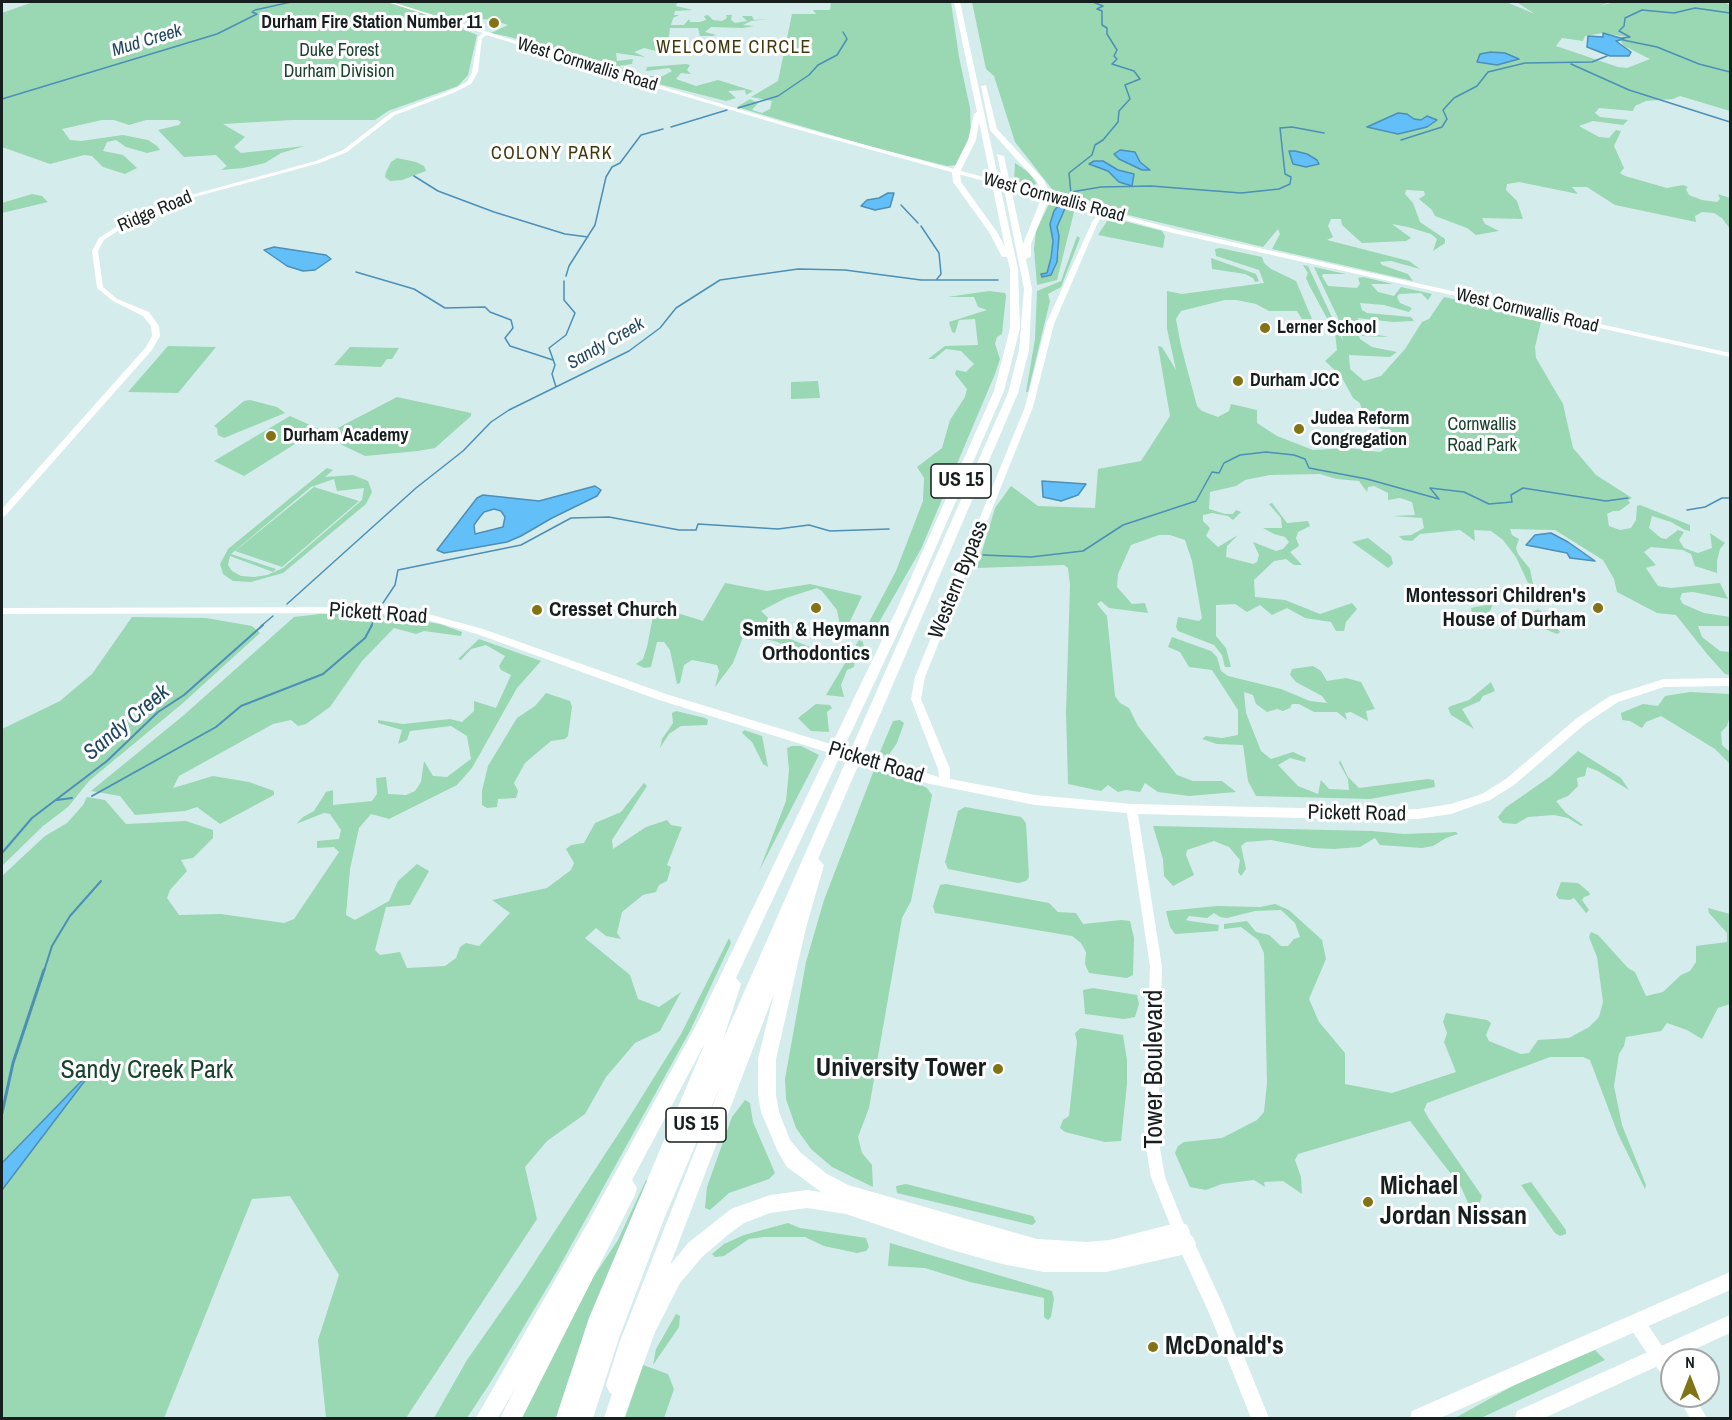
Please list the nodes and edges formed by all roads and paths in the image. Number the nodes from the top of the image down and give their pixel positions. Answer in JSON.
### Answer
{"nodes":[{"id":1,"x":389,"y":2,"type":"edge"},
{"id":2,"x":957,"y":2,"type":"edge"},
{"id":3,"x":965,"y":2,"type":"edge"},
{"id":4,"x":970,"y":24,"type":"dead end"},
{"id":5,"x":486,"y":36,"type":"junction"},
{"id":6,"x":983,"y":80,"type":"dead end"},
{"id":7,"x":976,"y":91,"type":"junction"},
{"id":8,"x":994,"y":130,"type":"junction"},
{"id":9,"x":956,"y":172,"type":"junction"},
{"id":10,"x":1047,"y":196,"type":"junction"},
{"id":11,"x":1103,"y":211,"type":"junction"},
{"id":12,"x":1020,"y":273,"type":"junction"},
{"id":13,"x":1731,"y":355,"type":"edge"},
{"id":14,"x":2,"y":514,"type":"edge"},
{"id":15,"x":2,"y":611,"type":"edge"},
{"id":16,"x":1731,"y":682,"type":"edge"},
{"id":17,"x":945,"y":784,"type":"junction"},
{"id":18,"x":1132,"y":809,"type":"junction"},
{"id":19,"x":821,"y":836,"type":"junction"},
{"id":20,"x":816,"y":866,"type":"junction"},
{"id":21,"x":741,"y":953,"type":"junction"},
{"id":22,"x":685,"y":1064,"type":"junction"},
{"id":23,"x":1183,"y":1238,"type":"junction"},
{"id":24,"x":1731,"y":1281,"type":"edge"},
{"id":25,"x":1636,"y":1322,"type":"junction"},
{"id":26,"x":1731,"y":1324,"type":"edge"},
{"id":27,"x":1679,"y":1348,"type":"edge"},
{"id":28,"x":1660,"y":1357,"type":"joint"},
{"id":29,"x":486,"y":1419,"type":"edge"},
{"id":30,"x":511,"y":1419,"type":"edge"},
{"id":31,"x":566,"y":1419,"type":"edge"},
{"id":32,"x":583,"y":1419,"type":"edge"},
{"id":33,"x":605,"y":1419,"type":"edge"},
{"id":34,"x":614,"y":1419,"type":"edge"},
{"id":35,"x":1260,"y":1419,"type":"edge"},
{"id":36,"x":1419,"y":1419,"type":"edge"},
{"id":37,"x":1524,"y":1419,"type":"edge"}],
"edges":[{"from":1,"to":5,"type":"street","name":"West Cornwallis Road"},
{"from":2,"to":7,"type":"highway","number":"US 15"},
{"from":3,"to":4,"type":"highway"},
{"from":5,"to":9,"type":"street","name":"West Cornwallis Road"},
{"from":5,"to":14,"type":"street","name":"Ridge Road"},
{"from":6,"to":8,"type":"highway","number":"US 15"},
{"from":7,"to":9,"type":"highway"},
{"from":7,"to":12,"type":"highway","number":"US 15"},
{"from":8,"to":10,"type":"highway"},
{"from":8,"to":12,"type":"highway","number":"US 15"},
{"from":9,"to":10,"type":"street","name":"West Cornwallis Road"},
{"from":9,"to":12,"type":"highway"},
{"from":10,"to":11,"type":"street","name":"West Cornwallis Road"},
{"from":10,"to":12,"type":"highway"},
{"from":11,"to":13,"type":"street","name":"West Cornwallis Road"},
{"from":11,"to":17,"type":"street","name":"Western Bypass"},
{"from":12,"to":19,"type":"highway","number":"US 15"},
{"from":12,"to":21,"type":"highway","number":"US 15"},
{"from":15,"to":17,"type":"street","name":"Pickett Road"},
{"from":16,"to":18,"type":"street","name":"Pickett Road"},
{"from":17,"to":18,"type":"street","name":"Pickett Road"},
{"from":18,"to":23,"type":"street","name":"Tower Boulevard"},
{"from":19,"to":20,"type":"highway"},
{"from":19,"to":32,"type":"highway","number":"US 15"},
{"from":20,"to":23,"type":"highway"},
{"from":20,"to":33,"type":"highway"},
{"from":21,"to":22,"type":"highway","number":"US 15"},
{"from":21,"to":31,"type":"highway"},
{"from":22,"to":29,"type":"highway","number":"US 15"},
{"from":22,"to":30,"type":"highway"},
{"from":23,"to":34,"type":"highway"},
{"from":23,"to":35,"type":"main road","name":"Tower Boulevard"},
{"from":24,"to":25,"type":"main road"},
{"from":25,"to":28,"type":"street"},
{"from":25,"to":36,"type":"main road"},
{"from":26,"to":27,"type":"main road"},
{"from":28,"to":37,"type":"main road"}]}
